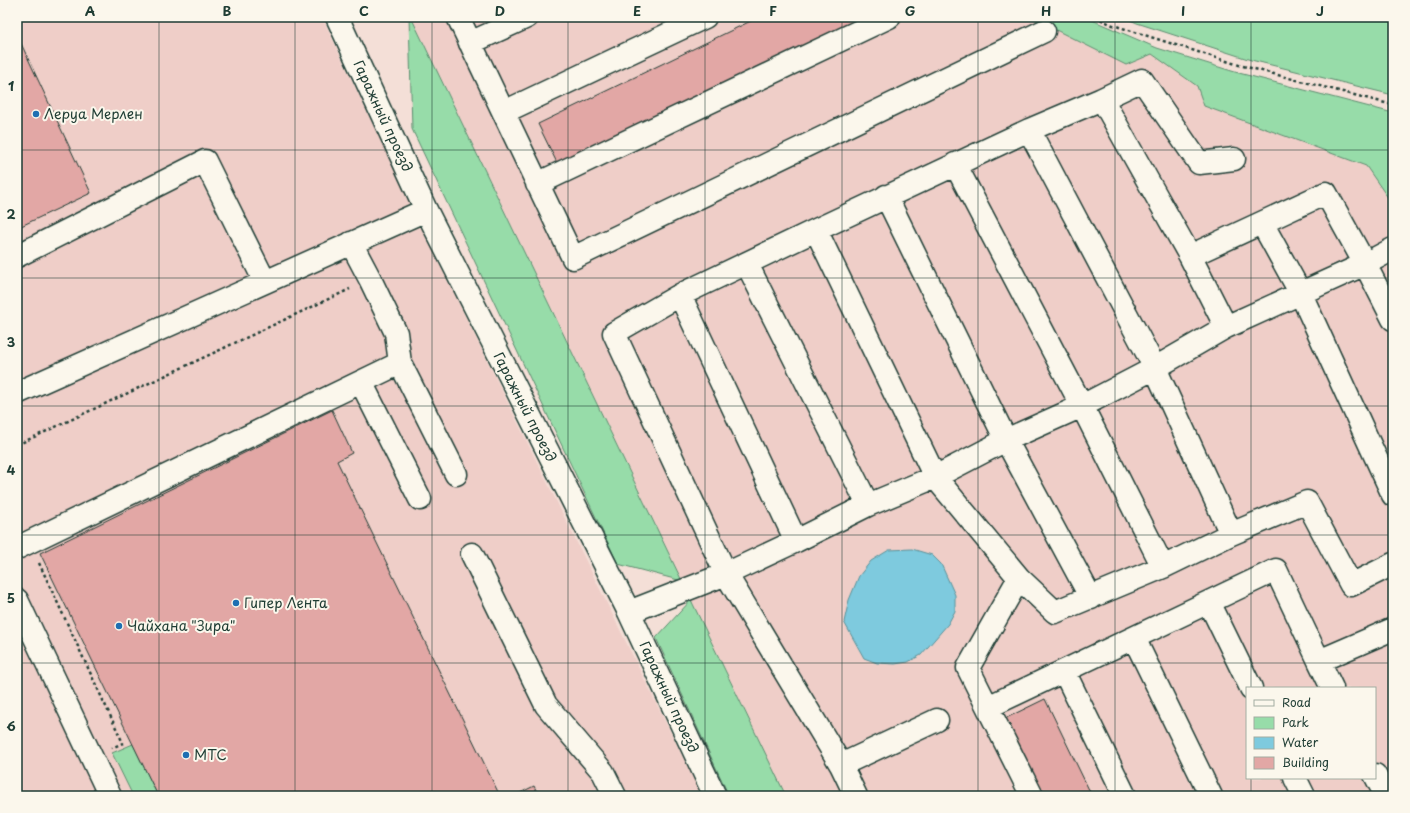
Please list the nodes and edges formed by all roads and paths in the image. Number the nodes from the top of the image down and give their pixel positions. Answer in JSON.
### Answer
{"nodes":[{"id":1,"x":458,"y":17,"type":"edge"},
{"id":2,"x":527,"y":17,"type":"edge"},
{"id":3,"x":705,"y":17,"type":"edge"},
{"id":4,"x":889,"y":17,"type":"edge"},
{"id":5,"x":1095,"y":17,"type":"edge"},
{"id":6,"x":344,"y":19,"type":"edge"},
{"id":7,"x":1044,"y":31,"type":"dead end"},
{"id":8,"x":470,"y":43,"type":"junction"},
{"id":9,"x":1102,"y":99,"type":"junction"},
{"id":10,"x":1393,"y":105,"type":"edge"},
{"id":11,"x":504,"y":112,"type":"junction"},
{"id":12,"x":1029,"y":130,"type":"junction"},
{"id":13,"x":1234,"y":159,"type":"dead end"},
{"id":14,"x":954,"y":164,"type":"junction"},
{"id":15,"x":537,"y":184,"type":"junction"},
{"id":16,"x":886,"y":196,"type":"junction"},
{"id":17,"x":426,"y":210,"type":"junction"},
{"id":18,"x":1262,"y":223,"type":"junction"},
{"id":19,"x":816,"y":230,"type":"junction"},
{"id":20,"x":351,"y":243,"type":"junction"},
{"id":21,"x":1393,"y":249,"type":"edge"},
{"id":22,"x":17,"y":256,"type":"edge"},
{"id":23,"x":1190,"y":256,"type":"junction"},
{"id":24,"x":747,"y":264,"type":"junction"},
{"id":25,"x":1365,"y":264,"type":"junction"},
{"id":26,"x":370,"y":279,"type":"junction"},
{"id":27,"x":265,"y":282,"type":"junction"},
{"id":28,"x":1300,"y":292,"type":"junction"},
{"id":29,"x":680,"y":295,"type":"junction"},
{"id":30,"x":1393,"y":319,"type":"edge"},
{"id":31,"x":1226,"y":327,"type":"junction"},
{"id":32,"x":400,"y":363,"type":"junction"},
{"id":33,"x":1155,"y":368,"type":"junction"},
{"id":34,"x":361,"y":382,"type":"junction"},
{"id":35,"x":17,"y":393,"type":"edge"},
{"id":36,"x":1082,"y":406,"type":"junction"},
{"id":37,"x":1006,"y":440,"type":"junction"},
{"id":38,"x":17,"y":445,"type":"edge"},
{"id":39,"x":456,"y":474,"type":"dead end"},
{"id":40,"x":935,"y":477,"type":"junction"},
{"id":41,"x":1393,"y":495,"type":"edge"},
{"id":42,"x":420,"y":499,"type":"dead end"},
{"id":43,"x":868,"y":505,"type":"junction"},
{"id":44,"x":1231,"y":534,"type":"junction"},
{"id":45,"x":796,"y":541,"type":"junction"},
{"id":46,"x":23,"y":545,"type":"edge"},
{"id":47,"x":472,"y":554,"type":"dead end"},
{"id":48,"x":1393,"y":564,"type":"edge"},
{"id":49,"x":1162,"y":567,"type":"junction"},
{"id":50,"x":726,"y":574,"type":"junction"},
{"id":51,"x":1019,"y":578,"type":"junction"},
{"id":52,"x":1091,"y":598,"type":"junction"},
{"id":53,"x":17,"y":600,"type":"edge"},
{"id":54,"x":1209,"y":602,"type":"junction"},
{"id":55,"x":629,"y":612,"type":"junction"},
{"id":56,"x":1393,"y":629,"type":"edge"},
{"id":57,"x":1134,"y":638,"type":"junction"},
{"id":58,"x":1319,"y":661,"type":"junction"},
{"id":59,"x":1064,"y":671,"type":"junction"},
{"id":60,"x":1251,"y":687,"type":"edge"},
{"id":61,"x":1332,"y":687,"type":"edge"},
{"id":62,"x":988,"y":708,"type":"junction"},
{"id":63,"x":937,"y":720,"type":"dead end"},
{"id":64,"x":108,"y":750,"type":"dead end"},
{"id":65,"x":841,"y":765,"type":"junction"},
{"id":66,"x":1376,"y":777,"type":"edge"},
{"id":67,"x":1296,"y":779,"type":"edge"},
{"id":68,"x":110,"y":796,"type":"edge"},
{"id":69,"x":614,"y":796,"type":"edge"},
{"id":70,"x":715,"y":796,"type":"edge"},
{"id":71,"x":856,"y":796,"type":"edge"},
{"id":72,"x":1032,"y":796,"type":"edge"},
{"id":73,"x":1125,"y":796,"type":"edge"},
{"id":74,"x":1211,"y":796,"type":"edge"},
{"id":75,"x":1304,"y":796,"type":"edge"},
{"id":76,"x":1386,"y":796,"type":"edge"}],
"edges":[{"from":1,"to":8,"type":"lane"},
{"from":2,"to":8,"type":"lane"},
{"from":3,"to":11,"type":"lane"},
{"from":4,"to":15,"type":"lane"},
{"from":5,"to":10,"type":"path"},
{"from":6,"to":17,"type":"lane","name":"Гаражный проезд"},
{"from":7,"to":15,"type":"lane"},
{"from":8,"to":11,"type":"lane"},
{"from":9,"to":12,"type":"lane"},
{"from":9,"to":13,"type":"lane"},
{"from":9,"to":23,"type":"lane"},
{"from":11,"to":15,"type":"lane"},
{"from":12,"to":14,"type":"lane"},
{"from":12,"to":33,"type":"lane"},
{"from":14,"to":16,"type":"lane"},
{"from":14,"to":36,"type":"lane"},
{"from":16,"to":19,"type":"lane"},
{"from":16,"to":37,"type":"lane"},
{"from":17,"to":20,"type":"lane"},
{"from":17,"to":55,"type":"lane","name":"Гаражный проезд"},
{"from":18,"to":23,"type":"lane"},
{"from":18,"to":25,"type":"lane"},
{"from":18,"to":28,"type":"lane"},
{"from":19,"to":24,"type":"lane"},
{"from":19,"to":40,"type":"lane"},
{"from":20,"to":26,"type":"lane"},
{"from":20,"to":27,"type":"lane"},
{"from":21,"to":25,"type":"lane"},
{"from":22,"to":27,"type":"lane"},
{"from":23,"to":31,"type":"lane"},
{"from":24,"to":29,"type":"lane"},
{"from":24,"to":43,"type":"lane"},
{"from":25,"to":28,"type":"lane"},
{"from":25,"to":30,"type":"lane"},
{"from":26,"to":32,"type":"lane"},
{"from":26,"to":38,"type":"path"},
{"from":27,"to":35,"type":"lane"},
{"from":28,"to":31,"type":"lane"},
{"from":28,"to":41,"type":"lane"},
{"from":29,"to":45,"type":"lane"},
{"from":29,"to":50,"type":"lane"},
{"from":31,"to":33,"type":"lane"},
{"from":32,"to":34,"type":"lane"},
{"from":32,"to":39,"type":"lane"},
{"from":33,"to":36,"type":"lane"},
{"from":33,"to":44,"type":"lane"},
{"from":34,"to":42,"type":"lane"},
{"from":34,"to":46,"type":"lane"},
{"from":36,"to":37,"type":"lane"},
{"from":36,"to":49,"type":"lane"},
{"from":37,"to":40,"type":"lane"},
{"from":37,"to":52,"type":"lane"},
{"from":40,"to":43,"type":"lane"},
{"from":40,"to":51,"type":"lane"},
{"from":43,"to":45,"type":"lane"},
{"from":44,"to":48,"type":"lane"},
{"from":44,"to":49,"type":"lane"},
{"from":45,"to":50,"type":"lane"},
{"from":46,"to":64,"type":"path"},
{"from":47,"to":69,"type":"lane"},
{"from":49,"to":52,"type":"lane"},
{"from":50,"to":55,"type":"lane"},
{"from":50,"to":65,"type":"lane"},
{"from":51,"to":52,"type":"lane"},
{"from":51,"to":62,"type":"lane"},
{"from":53,"to":68,"type":"lane"},
{"from":54,"to":57,"type":"lane"},
{"from":54,"to":58,"type":"lane"},
{"from":54,"to":60,"type":"lane"},
{"from":55,"to":70,"type":"lane","name":"Гаражный проезд"},
{"from":56,"to":58,"type":"lane"},
{"from":57,"to":59,"type":"lane"},
{"from":57,"to":74,"type":"lane"},
{"from":58,"to":61,"type":"lane"},
{"from":59,"to":62,"type":"lane"},
{"from":59,"to":73,"type":"lane"},
{"from":62,"to":72,"type":"lane"},
{"from":63,"to":65,"type":"lane"},
{"from":65,"to":71,"type":"lane"},
{"from":66,"to":76,"type":"lane"},
{"from":67,"to":75,"type":"lane"}]}
